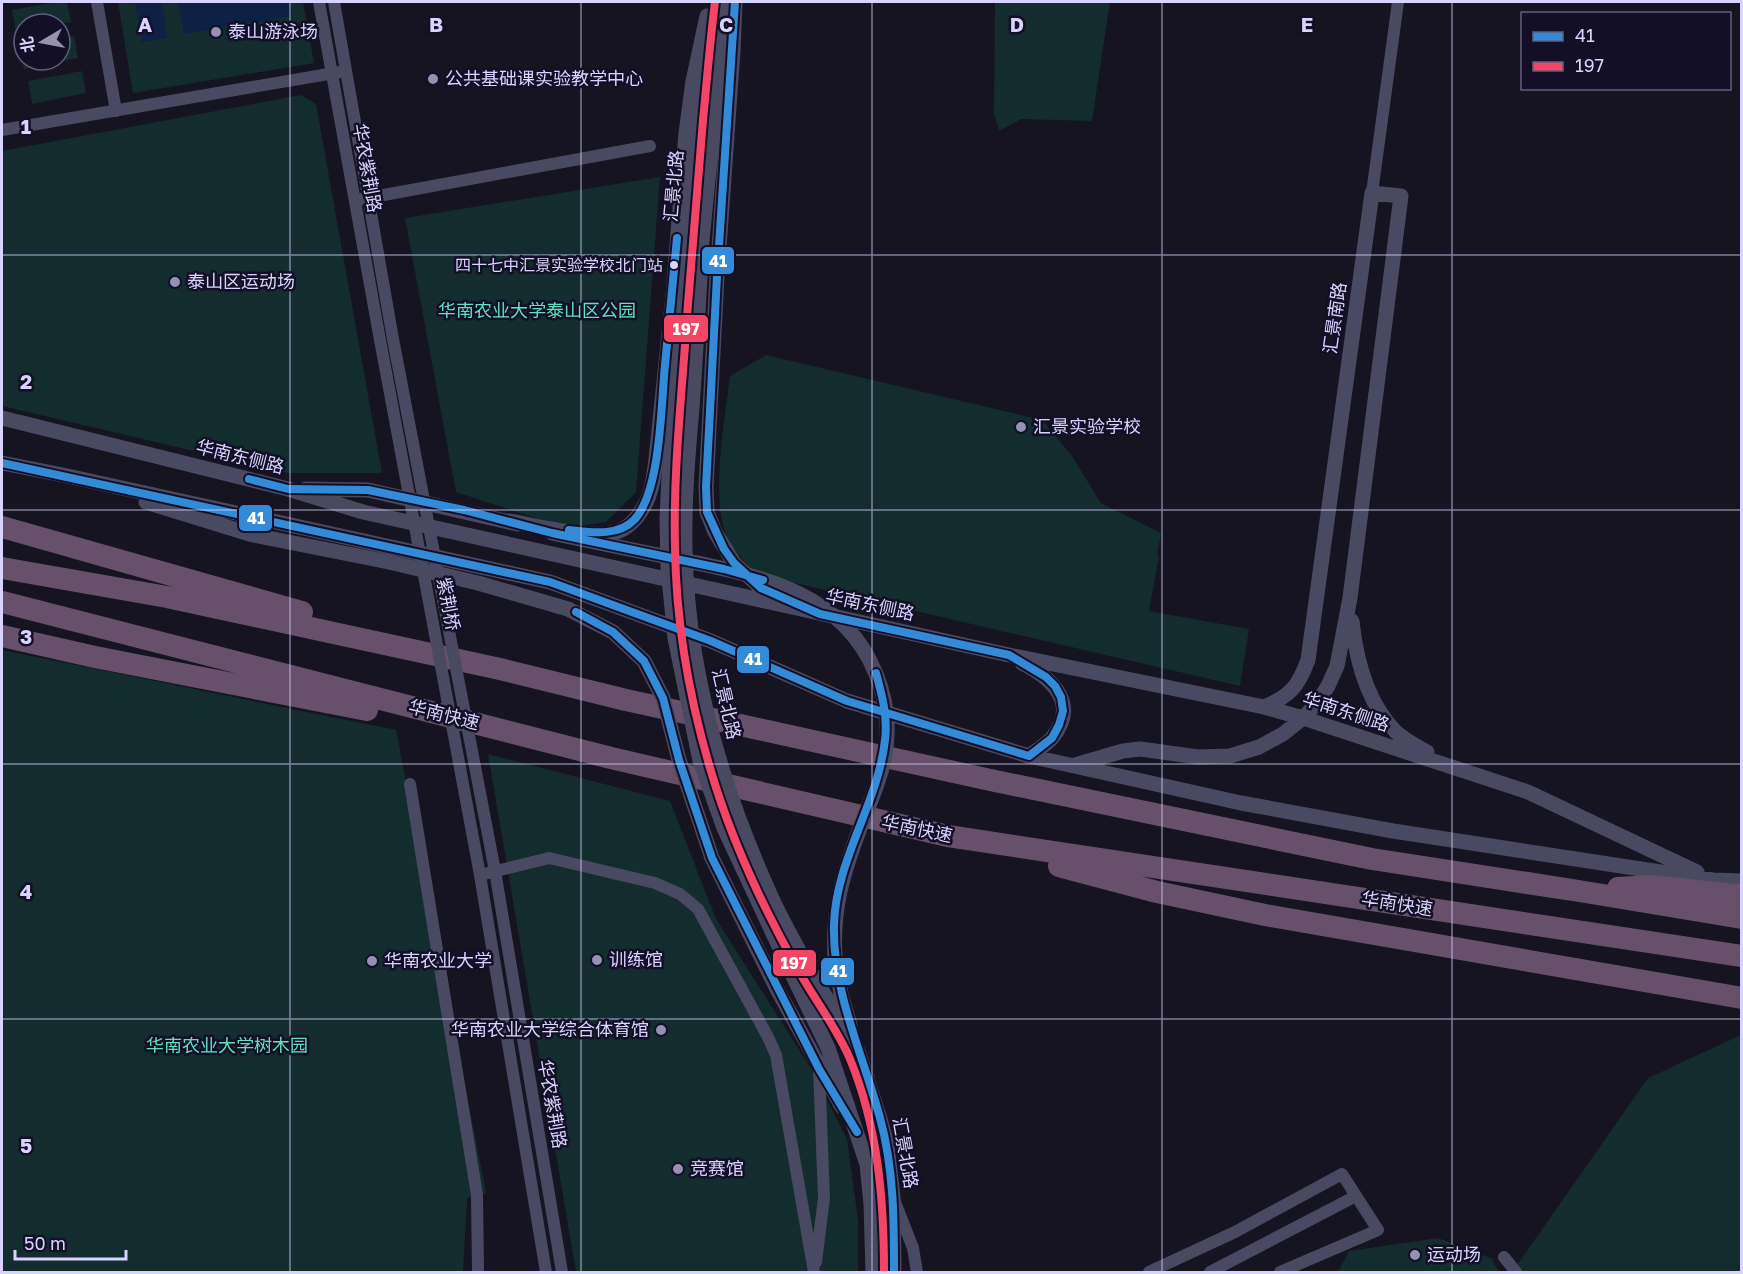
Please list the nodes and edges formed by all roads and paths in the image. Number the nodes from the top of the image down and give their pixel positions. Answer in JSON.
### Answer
{"nodes":[{"id":1,"x":97,"y":2,"type":"edge"},
{"id":2,"x":319,"y":2,"type":"edge"},
{"id":3,"x":333,"y":2,"type":"edge"},
{"id":4,"x":726,"y":2,"type":"edge"},
{"id":5,"x":735,"y":2,"type":"edge"},
{"id":6,"x":1398,"y":2,"type":"edge"},
{"id":7,"x":707,"y":9,"type":"edge"},
{"id":8,"x":346,"y":71,"type":"junction"},
{"id":9,"x":332,"y":73,"type":"junction"},
{"id":10,"x":116,"y":111,"type":"junction"},
{"id":11,"x":2,"y":130,"type":"edge"},
{"id":12,"x":650,"y":146,"type":"dead end"},
{"id":13,"x":1372,"y":193,"type":"junction"},
{"id":14,"x":362,"y":200,"type":"junction"},
{"id":15,"x":696,"y":239,"type":"junction"},
{"id":16,"x":387,"y":339,"type":"junction"},
{"id":17,"x":2,"y":418,"type":"edge"},
{"id":18,"x":2,"y":463,"type":"edge"},
{"id":19,"x":63,"y":475,"type":"junction"},
{"id":20,"x":288,"y":489,"type":"junction"},
{"id":21,"x":509,"y":521,"type":"junction"},
{"id":22,"x":2,"y":527,"type":"edge"},
{"id":23,"x":2,"y":568,"type":"edge"},
{"id":24,"x":1350,"y":598,"type":"junction"},
{"id":25,"x":2,"y":602,"type":"edge"},
{"id":26,"x":820,"y":614,"type":"junction"},
{"id":27,"x":2,"y":636,"type":"edge"},
{"id":28,"x":1009,"y":655,"type":"junction"},
{"id":29,"x":500,"y":669,"type":"junction"},
{"id":30,"x":1264,"y":707,"type":"junction"},
{"id":31,"x":1303,"y":718,"type":"junction"},
{"id":32,"x":1029,"y":756,"type":"junction"},
{"id":33,"x":611,"y":758,"type":"junction"},
{"id":34,"x":1075,"y":765,"type":"junction"},
{"id":35,"x":1459,"y":769,"type":"junction"},
{"id":36,"x":410,"y":784,"type":"dead end"},
{"id":37,"x":948,"y":836,"type":"junction"},
{"id":38,"x":495,"y":871,"type":"junction"},
{"id":39,"x":480,"y":875,"type":"junction"},
{"id":40,"x":1713,"y":880,"type":"junction"},
{"id":41,"x":1742,"y":881,"type":"edge"},
{"id":42,"x":1579,"y":891,"type":"junction"},
{"id":43,"x":1742,"y":896,"type":"edge"},
{"id":44,"x":1742,"y":918,"type":"edge"},
{"id":45,"x":1742,"y":956,"type":"edge"},
{"id":46,"x":1742,"y":998,"type":"edge"},
{"id":47,"x":858,"y":1051,"type":"junction"},
{"id":48,"x":819,"y":1069,"type":"junction"},
{"id":49,"x":858,"y":1135,"type":"junction"},
{"id":50,"x":1356,"y":1196,"type":"junction"},
{"id":51,"x":893,"y":1197,"type":"junction"},
{"id":52,"x":1504,"y":1257,"type":"dead end"},
{"id":53,"x":478,"y":1272,"type":"edge"},
{"id":54,"x":546,"y":1272,"type":"edge"},
{"id":55,"x":562,"y":1272,"type":"edge"},
{"id":56,"x":815,"y":1272,"type":"edge"},
{"id":57,"x":873,"y":1272,"type":"edge"},
{"id":58,"x":894,"y":1272,"type":"edge"},
{"id":59,"x":917,"y":1272,"type":"edge"},
{"id":60,"x":1149,"y":1272,"type":"edge"},
{"id":61,"x":1210,"y":1272,"type":"edge"},
{"id":62,"x":1280,"y":1272,"type":"edge"},
{"id":63,"x":1516,"y":1272,"type":"edge"}],
"edges":[{"from":1,"to":10,"type":"street"},
{"from":2,"to":9,"type":"street","name":"华农紫荆路"},
{"from":3,"to":8,"type":"street","name":"华农紫荆路"},
{"from":4,"to":15,"type":"street","name":"汇景北路"},
{"from":5,"to":26,"type":"street"},
{"from":6,"to":13,"type":"street","name":"汇景南路"},
{"from":7,"to":15,"type":"street","name":"汇景北路"},
{"from":7,"to":21,"type":"street"},
{"from":8,"to":9,"type":"street"},
{"from":8,"to":14,"type":"street","name":"华农紫荆路"},
{"from":9,"to":10,"type":"street"},
{"from":9,"to":14,"type":"street","name":"华农紫荆路"},
{"from":10,"to":11,"type":"street"},
{"from":12,"to":14,"type":"street"},
{"from":13,"to":24,"type":"street"},
{"from":13,"to":30,"type":"street","name":"汇景南路"},
{"from":14,"to":16,"type":"street","name":"华农紫荆路"},
{"from":15,"to":47,"type":"street","name":"汇景北路","bridge":true},
{"from":15,"to":49,"type":"street","name":"汇景北路","bridge":true},
{"from":16,"to":38,"type":"street","name":"紫荆桥","bridge":true},
{"from":16,"to":39,"type":"street","name":"紫荆桥","bridge":true},
{"from":17,"to":20,"type":"street","name":"华南东侧路"},
{"from":18,"to":19,"type":"street","name":"华南东侧路"},
{"from":19,"to":32,"type":"street","name":"华南东侧路"},
{"from":19,"to":48,"type":"street","bridge":true},
{"from":20,"to":21,"type":"street"},
{"from":20,"to":26,"type":"street","name":"华南东侧路"},
{"from":21,"to":47,"type":"street","bridge":true},
{"from":22,"to":29,"type":"highway"},
{"from":23,"to":29,"type":"highway"},
{"from":24,"to":31,"type":"street"},
{"from":24,"to":35,"type":"street"},
{"from":25,"to":33,"type":"highway","name":"华南快速"},
{"from":26,"to":28,"type":"street","name":"华南东侧路"},
{"from":27,"to":33,"type":"highway"},
{"from":28,"to":30,"type":"street","name":"华南东侧路"},
{"from":28,"to":32,"type":"street"},
{"from":29,"to":42,"type":"highway"},
{"from":30,"to":31,"type":"street","name":"华南东侧路"},
{"from":31,"to":34,"type":"street"},
{"from":31,"to":35,"type":"street","name":"华南东侧路"},
{"from":32,"to":34,"type":"street","name":"华南东侧路"},
{"from":33,"to":37,"type":"highway","name":"华南快速"},
{"from":34,"to":40,"type":"street","name":"华南东侧路"},
{"from":35,"to":40,"type":"street","name":"华南东侧路"},
{"from":36,"to":53,"type":"street"},
{"from":37,"to":45,"type":"highway","name":"华南快速"},
{"from":37,"to":46,"type":"highway"},
{"from":38,"to":39,"type":"street"},
{"from":38,"to":55,"type":"street","name":"华农紫荆路"},
{"from":38,"to":56,"type":"street"},
{"from":39,"to":54,"type":"street","name":"华农紫荆路"},
{"from":40,"to":41,"type":"street","name":"华南东侧路"},
{"from":42,"to":43,"type":"highway"},
{"from":42,"to":44,"type":"highway"},
{"from":47,"to":51,"type":"street","name":"汇景北路"},
{"from":48,"to":49,"type":"street"},
{"from":48,"to":56,"type":"street"},
{"from":49,"to":57,"type":"street","name":"汇景北路"},
{"from":50,"to":60,"type":"street"},
{"from":50,"to":61,"type":"street"},
{"from":50,"to":62,"type":"street"},
{"from":51,"to":58,"type":"street","name":"汇景北路"},
{"from":51,"to":59,"type":"street"},
{"from":52,"to":63,"type":"street"}]}
